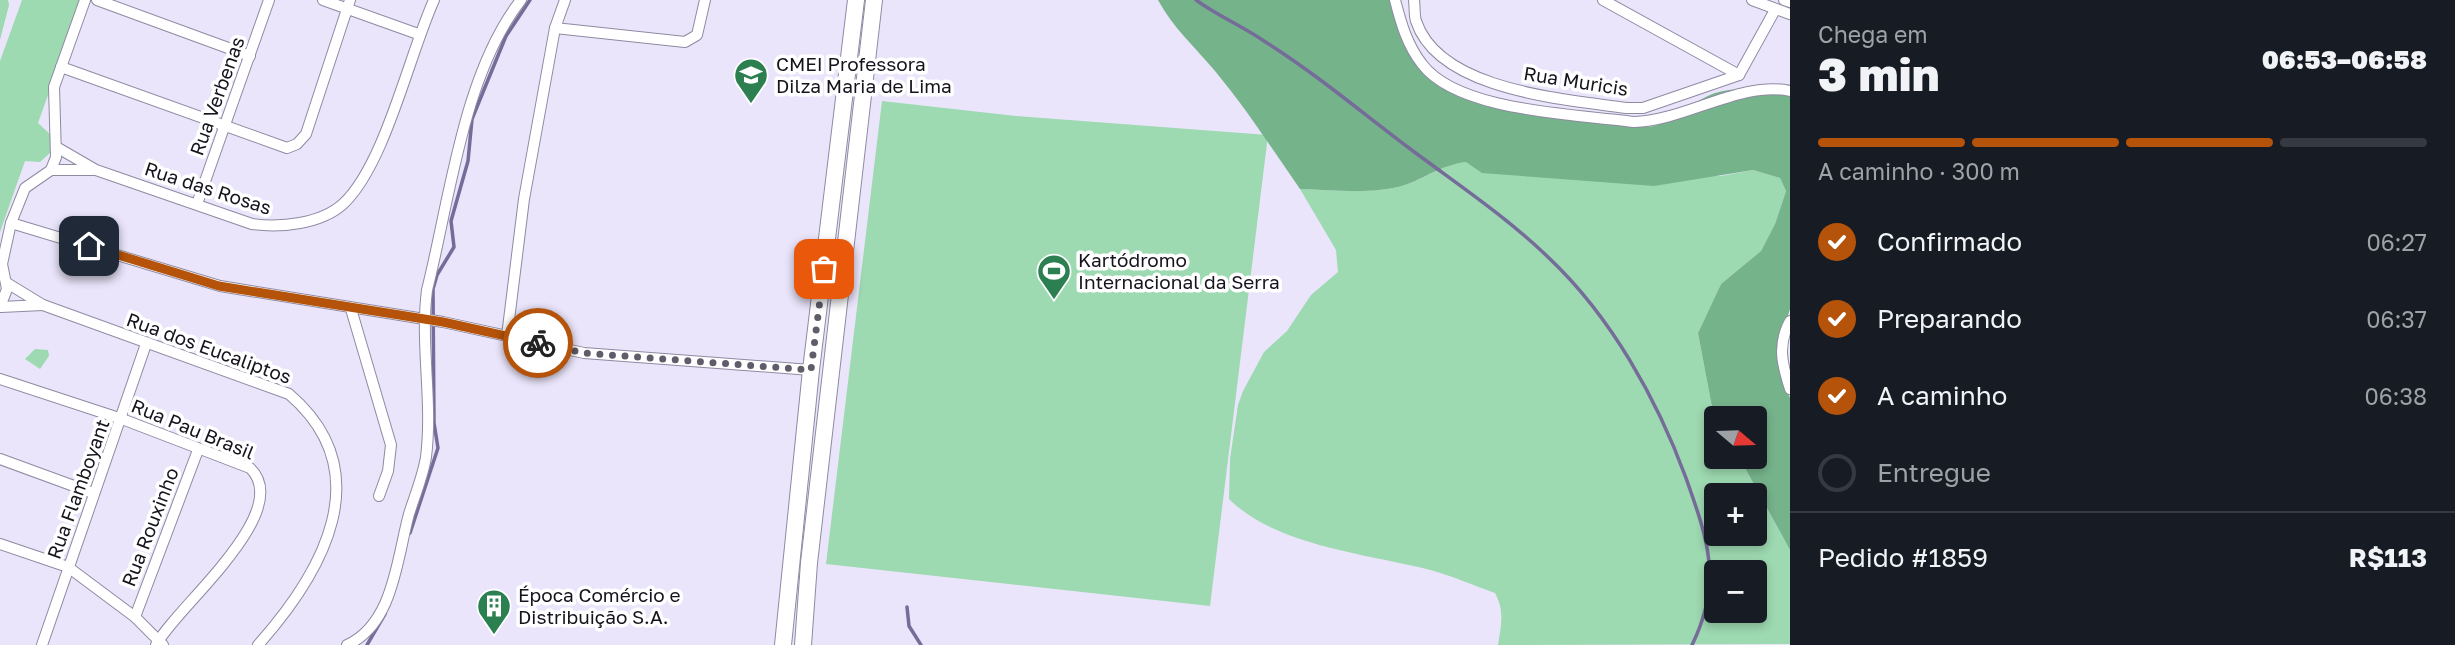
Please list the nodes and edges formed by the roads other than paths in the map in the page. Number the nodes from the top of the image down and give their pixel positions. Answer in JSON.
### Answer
{"nodes":[{"id":1,"x":85,"y":0,"type":"edge"},
{"id":2,"x":97,"y":0,"type":"edge"},
{"id":3,"x":270,"y":0,"type":"edge"},
{"id":4,"x":323,"y":0,"type":"edge"},
{"id":5,"x":434,"y":0,"type":"edge"},
{"id":6,"x":521,"y":0,"type":"edge"},
{"id":7,"x":565,"y":0,"type":"edge"},
{"id":8,"x":705,"y":0,"type":"edge"},
{"id":9,"x":856,"y":0,"type":"edge"},
{"id":10,"x":874,"y":0,"type":"edge"},
{"id":11,"x":1395,"y":0,"type":"edge"},
{"id":12,"x":1414,"y":0,"type":"edge"},
{"id":13,"x":1603,"y":0,"type":"edge"},
{"id":14,"x":1752,"y":0,"type":"edge"},
{"id":15,"x":1783,"y":0,"type":"edge"},
{"id":16,"x":1790,"y":2,"type":"edge"},
{"id":17,"x":348,"y":4,"type":"edge"},
{"id":18,"x":1775,"y":10,"type":"junction"},
{"id":19,"x":1790,"y":14,"type":"edge"},
{"id":20,"x":555,"y":28,"type":"junction"},
{"id":21,"x":418,"y":34,"type":"junction"},
{"id":22,"x":250,"y":56,"type":"junction"},
{"id":23,"x":61,"y":67,"type":"junction"},
{"id":24,"x":1739,"y":75,"type":"junction"},
{"id":25,"x":1790,"y":91,"type":"edge"},
{"id":26,"x":225,"y":125,"type":"junction"},
{"id":27,"x":58,"y":148,"type":"junction"},
{"id":28,"x":51,"y":170,"type":"junction"},
{"id":29,"x":96,"y":170,"type":"junction"},
{"id":30,"x":197,"y":204,"type":"junction"},
{"id":31,"x":11,"y":223,"type":"junction"},
{"id":32,"x":7,"y":283,"type":"junction"},
{"id":33,"x":43,"y":305,"type":"junction"},
{"id":34,"x":0,"y":307,"type":"edge"},
{"id":35,"x":351,"y":309,"type":"junction"},
{"id":36,"x":426,"y":319,"type":"junction"},
{"id":37,"x":1790,"y":321,"type":"edge"},
{"id":38,"x":507,"y":336,"type":"junction"},
{"id":39,"x":146,"y":344,"type":"junction"},
{"id":40,"x":811,"y":370,"type":"junction"},
{"id":41,"x":0,"y":379,"type":"edge"},
{"id":42,"x":1790,"y":389,"type":"edge"},
{"id":43,"x":122,"y":419,"type":"junction"},
{"id":44,"x":198,"y":450,"type":"junction"},
{"id":45,"x":0,"y":459,"type":"edge"},
{"id":46,"x":93,"y":493,"type":"junction"},
{"id":47,"x":380,"y":496,"type":"dead end"},
{"id":48,"x":0,"y":544,"type":"edge"},
{"id":49,"x":68,"y":566,"type":"junction"},
{"id":50,"x":135,"y":617,"type":"junction"},
{"id":51,"x":43,"y":643,"type":"edge"},
{"id":52,"x":159,"y":644,"type":"edge"},
{"id":53,"x":57,"y":645,"type":"edge"},
{"id":54,"x":258,"y":645,"type":"edge"},
{"id":55,"x":347,"y":645,"type":"edge"},
{"id":56,"x":783,"y":645,"type":"edge"},
{"id":57,"x":803,"y":645,"type":"edge"}],
"edges":[{"from":1,"to":23,"type":"street"},
{"from":2,"to":22,"type":"street"},
{"from":3,"to":22,"type":"street","name":"Rua Verbenas"},
{"from":4,"to":17,"type":"street"},
{"from":5,"to":21,"type":"street","name":"Rua das Rosas"},
{"from":6,"to":36,"type":"street"},
{"from":7,"to":20,"type":"street"},
{"from":8,"to":20,"type":"street"},
{"from":9,"to":40,"type":"main road"},
{"from":10,"to":57,"type":"main road"},
{"from":11,"to":25,"type":"street"},
{"from":12,"to":24,"type":"street","name":"Rua Muricis"},
{"from":13,"to":24,"type":"street"},
{"from":14,"to":18,"type":"street"},
{"from":15,"to":16,"type":"street"},
{"from":17,"to":21,"type":"street"},
{"from":17,"to":26,"type":"street"},
{"from":18,"to":19,"type":"street"},
{"from":18,"to":24,"type":"street"},
{"from":20,"to":38,"type":"street"},
{"from":21,"to":30,"type":"street","name":"Rua das Rosas"},
{"from":22,"to":26,"type":"street","name":"Rua Verbenas"},
{"from":23,"to":26,"type":"street"},
{"from":23,"to":27,"type":"street"},
{"from":26,"to":30,"type":"street","name":"Rua Verbenas"},
{"from":27,"to":28,"type":"street"},
{"from":27,"to":29,"type":"street","name":"Rua das Rosas"},
{"from":28,"to":29,"type":"street","name":"Rua das Rosas"},
{"from":28,"to":31,"type":"street"},
{"from":29,"to":30,"type":"street","name":"Rua das Rosas"},
{"from":31,"to":32,"type":"street"},
{"from":31,"to":35,"type":"street"},
{"from":32,"to":33,"type":"street","name":"Rua dos Eucaliptos"},
{"from":32,"to":34,"type":"street"},
{"from":33,"to":34,"type":"street","name":"Rua dos Eucaliptos"},
{"from":33,"to":39,"type":"street","name":"Rua dos Eucaliptos"},
{"from":35,"to":36,"type":"street"},
{"from":35,"to":47,"type":"street"},
{"from":36,"to":38,"type":"street"},
{"from":36,"to":55,"type":"street"},
{"from":37,"to":42,"type":"street"},
{"from":38,"to":40,"type":"street"},
{"from":39,"to":43,"type":"street","name":"Rua Flamboyant"},
{"from":39,"to":54,"type":"street","name":"Rua dos Eucaliptos"},
{"from":40,"to":56,"type":"main road"},
{"from":41,"to":43,"type":"street","name":"Rua Pau Brasil"},
{"from":43,"to":44,"type":"street","name":"Rua Pau Brasil"},
{"from":43,"to":46,"type":"street","name":"Rua Flamboyant"},
{"from":44,"to":50,"type":"street","name":"Rua Rouxinho"},
{"from":44,"to":52,"type":"street","name":"Rua Pau Brasil"},
{"from":45,"to":46,"type":"street"},
{"from":46,"to":49,"type":"street","name":"Rua Flamboyant"},
{"from":48,"to":49,"type":"street"},
{"from":49,"to":50,"type":"street"},
{"from":49,"to":51,"type":"street","name":"Rua Flamboyant"},
{"from":50,"to":52,"type":"street"},
{"from":51,"to":53,"type":"street"}]}
